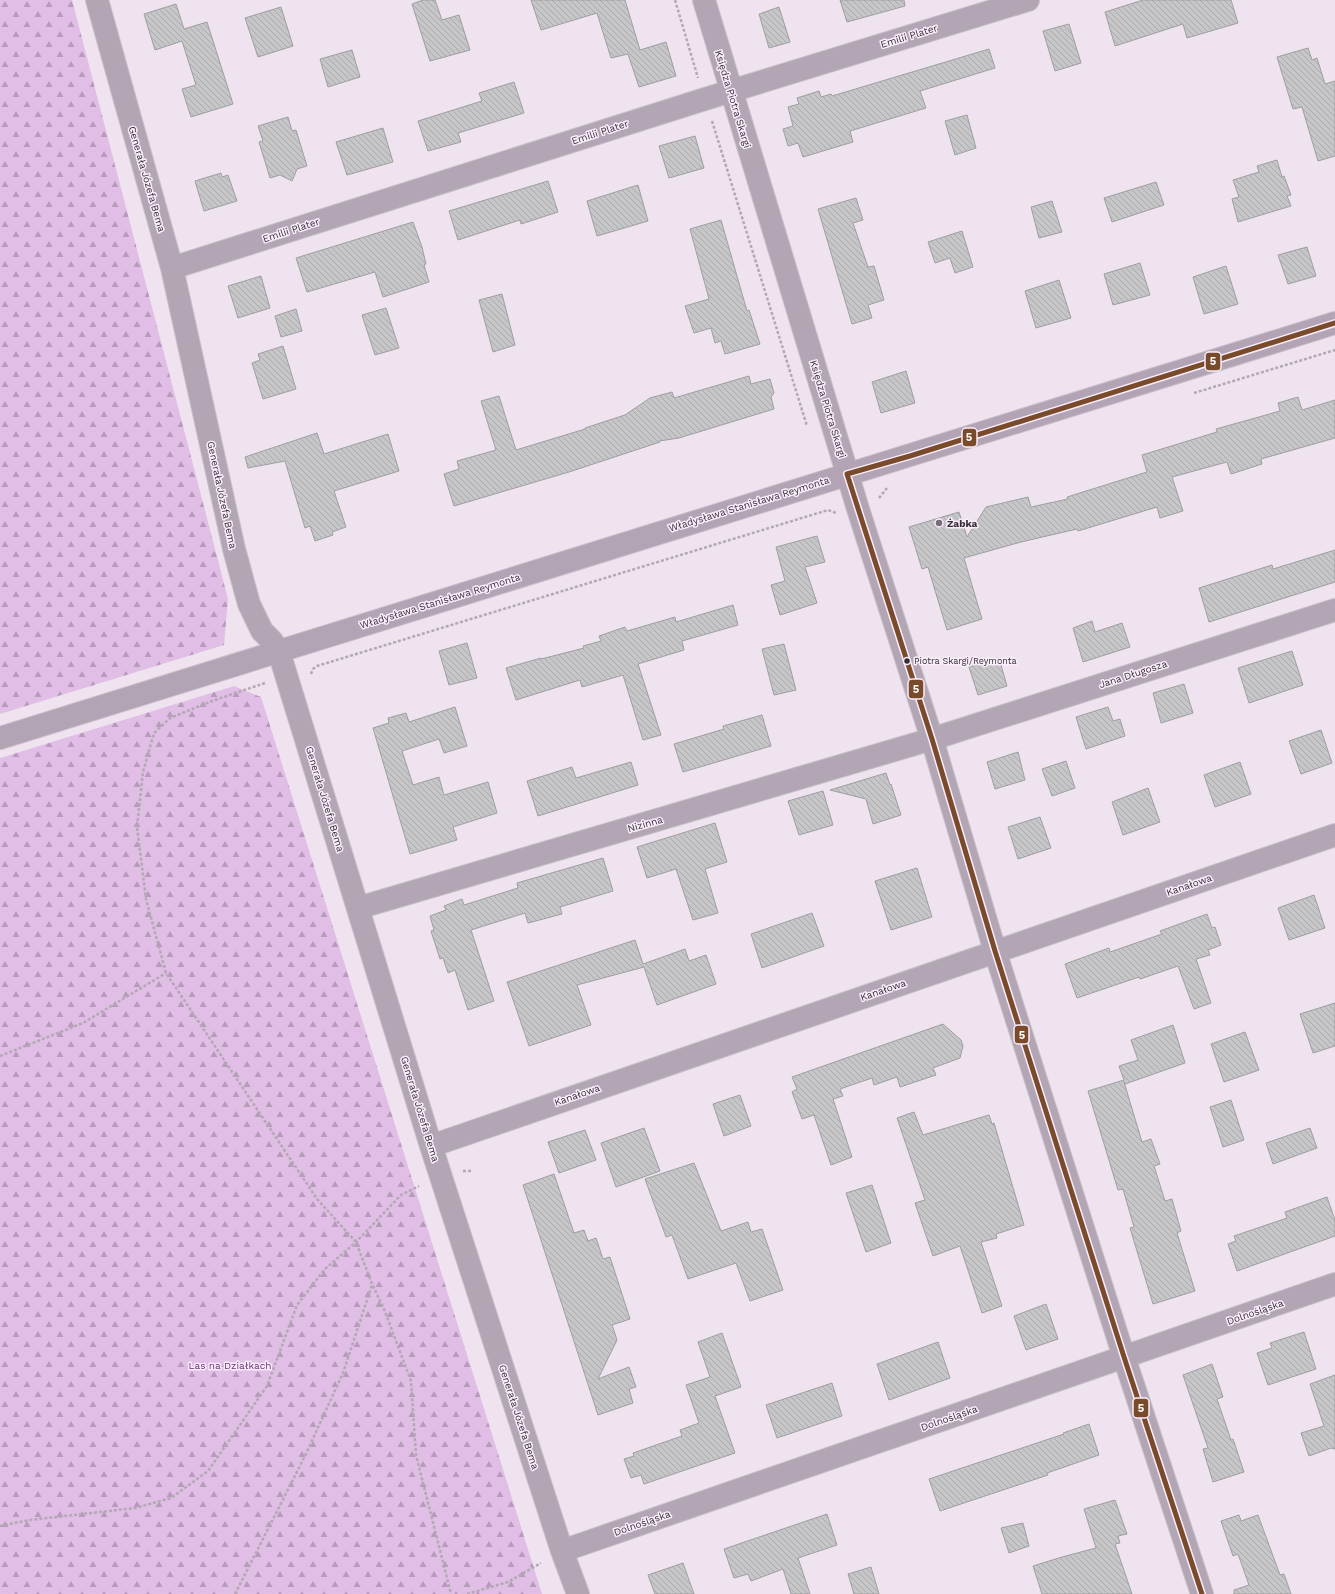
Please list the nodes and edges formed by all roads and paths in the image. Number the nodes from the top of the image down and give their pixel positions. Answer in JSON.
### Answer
{"nodes":[{"id":1,"x":97,"y":0,"type":"edge"},
{"id":2,"x":675,"y":0,"type":"edge"},
{"id":3,"x":704,"y":0,"type":"edge"},
{"id":4,"x":1028,"y":0,"type":"edge"},
{"id":5,"x":731,"y":91,"type":"junction"},
{"id":6,"x":705,"y":99,"type":"junction"},
{"id":7,"x":172,"y":268,"type":"junction"},
{"id":8,"x":1335,"y":323,"type":"edge"},
{"id":9,"x":808,"y":428,"type":"dead end"},
{"id":10,"x":847,"y":474,"type":"junction"},
{"id":11,"x":840,"y":515,"type":"dead end"},
{"id":12,"x":1335,"y":610,"type":"edge"},
{"id":13,"x":279,"y":652,"type":"junction"},
{"id":14,"x":322,"y":664,"type":"dead end"},
{"id":15,"x":286,"y":676,"type":"junction"},
{"id":16,"x":0,"y":738,"type":"edge"},
{"id":17,"x":932,"y":739,"type":"junction"},
{"id":18,"x":1335,"y":834,"type":"edge"},
{"id":19,"x":358,"y":908,"type":"junction"},
{"id":20,"x":995,"y":951,"type":"junction"},
{"id":21,"x":166,"y":973,"type":"junction"},
{"id":22,"x":0,"y":1056,"type":"edge"},
{"id":23,"x":431,"y":1146,"type":"junction"},
{"id":24,"x":471,"y":1171,"type":"dead end"},
{"id":25,"x":441,"y":1176,"type":"junction"},
{"id":26,"x":356,"y":1242,"type":"junction"},
{"id":27,"x":372,"y":1284,"type":"junction"},
{"id":28,"x":1335,"y":1284,"type":"edge"},
{"id":29,"x":1124,"y":1357,"type":"junction"},
{"id":30,"x":0,"y":1526,"type":"edge"},
{"id":31,"x":562,"y":1551,"type":"junction"},
{"id":32,"x":235,"y":1594,"type":"edge"},
{"id":33,"x":451,"y":1594,"type":"edge"},
{"id":34,"x":467,"y":1594,"type":"edge"},
{"id":35,"x":578,"y":1594,"type":"edge"},
{"id":36,"x":1202,"y":1594,"type":"edge"}],
"edges":[{"from":1,"to":7,"type":"street","name":"Generała Józefa Bema"},
{"from":2,"to":6,"type":"path"},
{"from":3,"to":5,"type":"street","name":"Księdza Piotra Skargi"},
{"from":4,"to":5,"type":"street","name":"Emilii Plater"},
{"from":5,"to":6,"type":"street","name":"Emilii Plater"},
{"from":5,"to":10,"type":"street","name":"Księdza Piotra Skargi"},
{"from":6,"to":7,"type":"street","name":"Emilii Plater"},
{"from":6,"to":9,"type":"path"},
{"from":7,"to":13,"type":"street","name":"Generała Józefa Bema"},
{"from":8,"to":10,"type":"main road","name":"Władysława Stanisława Reymonta"},
{"from":10,"to":13,"type":"main road","name":"Władysława Stanisława Reymonta"},
{"from":10,"to":17,"type":"street","name":"Księdza Piotra Skargi"},
{"from":11,"to":14,"type":"path"},
{"from":12,"to":17,"type":"street","name":"Jana Długosza"},
{"from":13,"to":15,"type":"street","name":"Generała Józefa Bema"},
{"from":13,"to":16,"type":"main road","name":"Władysława Stanisława Reymonta"},
{"from":15,"to":19,"type":"street","name":"Generała Józefa Bema"},
{"from":15,"to":21,"type":"path"},
{"from":17,"to":19,"type":"street","name":"Nizinna"},
{"from":17,"to":20,"type":"street","name":"Księdza Piotra Skargi"},
{"from":18,"to":20,"type":"street","name":"Kanałowa"},
{"from":19,"to":23,"type":"street","name":"Generała Józefa Bema"},
{"from":20,"to":23,"type":"street","name":"Kanałowa"},
{"from":20,"to":29,"type":"street","name":"Księdza Piotra Skargi"},
{"from":21,"to":22,"type":"path"},
{"from":21,"to":26,"type":"path"},
{"from":23,"to":25,"type":"street","name":"Generała Józefa Bema"},
{"from":24,"to":25,"type":"path"},
{"from":25,"to":26,"type":"path"},
{"from":25,"to":31,"type":"street","name":"Generała Józefa Bema"},
{"from":26,"to":27,"type":"path"},
{"from":26,"to":30,"type":"path"},
{"from":27,"to":32,"type":"path"},
{"from":27,"to":33,"type":"path"},
{"from":28,"to":29,"type":"street","name":"Dolnośląska"},
{"from":29,"to":31,"type":"street","name":"Dolnośląska"},
{"from":29,"to":36,"type":"street","name":"Księdza Piotra Skargi"},
{"from":31,"to":34,"type":"path"},
{"from":31,"to":35,"type":"street","name":"Generała Józefa Bema"}]}
